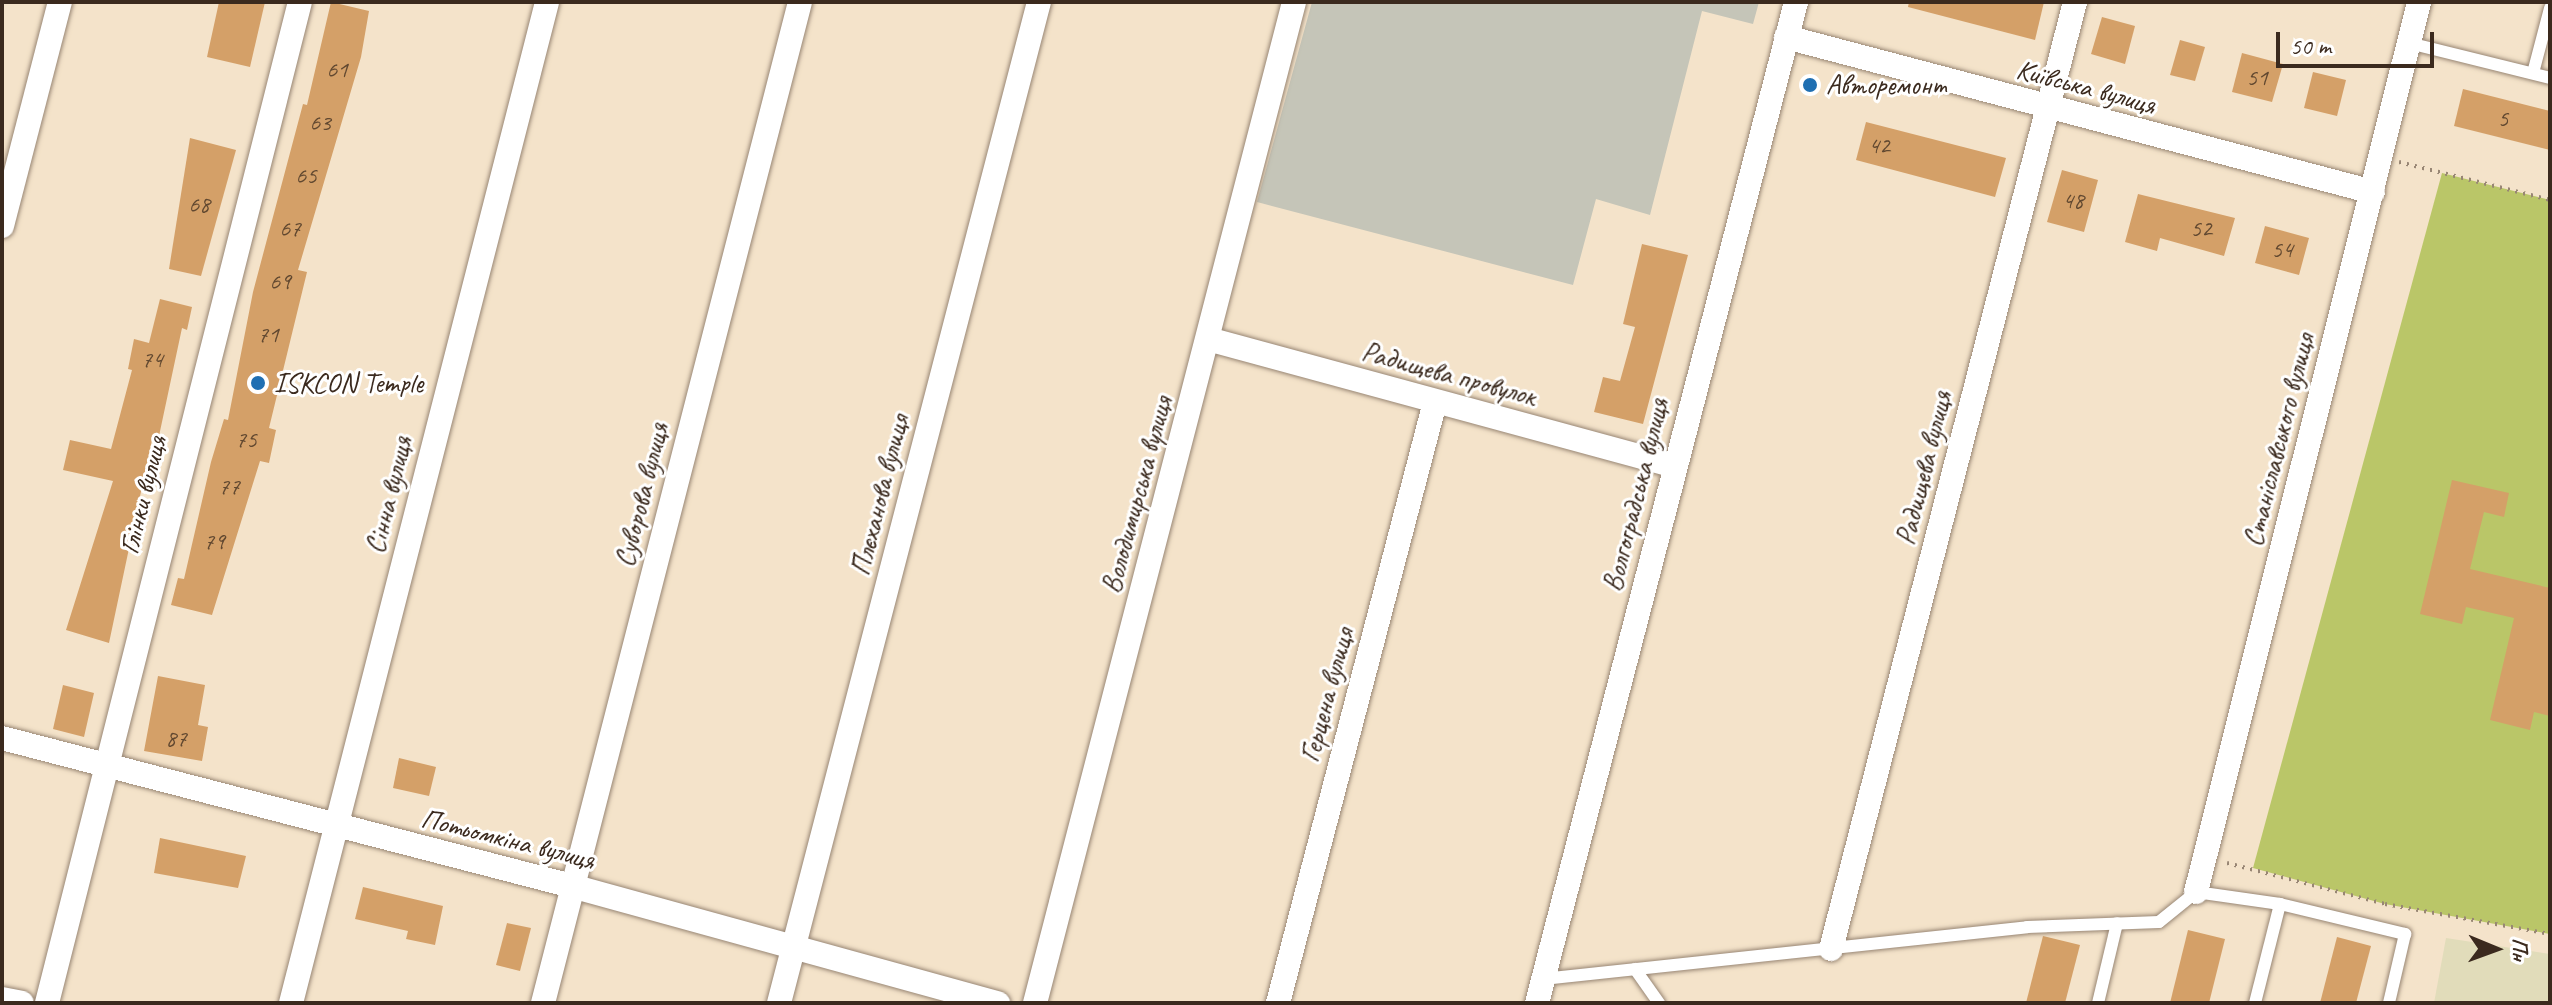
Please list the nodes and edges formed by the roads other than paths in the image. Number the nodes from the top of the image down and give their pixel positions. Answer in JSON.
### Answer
{"nodes":[{"id":1,"x":60,"y":2,"type":"edge"},
{"id":2,"x":300,"y":2,"type":"edge"},
{"id":3,"x":547,"y":2,"type":"edge"},
{"id":4,"x":800,"y":2,"type":"edge"},
{"id":5,"x":1039,"y":2,"type":"edge"},
{"id":6,"x":1294,"y":2,"type":"edge"},
{"id":7,"x":1796,"y":2,"type":"edge"},
{"id":8,"x":2075,"y":2,"type":"edge"},
{"id":9,"x":2419,"y":2,"type":"edge"},
{"id":10,"x":2550,"y":8,"type":"edge"},
{"id":11,"x":1786,"y":37,"type":"junction"},
{"id":12,"x":2409,"y":43,"type":"junction"},
{"id":13,"x":2533,"y":73,"type":"junction"},
{"id":14,"x":2550,"y":78,"type":"edge"},
{"id":15,"x":2048,"y":109,"type":"junction"},
{"id":16,"x":2373,"y":192,"type":"junction"},
{"id":17,"x":2,"y":226,"type":"edge"},
{"id":18,"x":1208,"y":339,"type":"junction"},
{"id":19,"x":1435,"y":402,"type":"junction"},
{"id":20,"x":1675,"y":466,"type":"junction"},
{"id":21,"x":2,"y":738,"type":"edge"},
{"id":22,"x":105,"y":765,"type":"junction"},
{"id":23,"x":334,"y":827,"type":"junction"},
{"id":24,"x":572,"y":886,"type":"junction"},
{"id":25,"x":2196,"y":892,"type":"junction"},
{"id":26,"x":2280,"y":904,"type":"junction"},
{"id":27,"x":2117,"y":923,"type":"junction"},
{"id":28,"x":794,"y":948,"type":"junction"},
{"id":29,"x":1831,"y":949,"type":"junction"},
{"id":30,"x":1635,"y":969,"type":"junction"},
{"id":31,"x":1543,"y":979,"type":"junction"},
{"id":32,"x":2,"y":999,"type":"edge"},
{"id":33,"x":22,"y":1003,"type":"edge"},
{"id":34,"x":47,"y":1003,"type":"edge"},
{"id":35,"x":291,"y":1003,"type":"edge"},
{"id":36,"x":543,"y":1003,"type":"edge"},
{"id":37,"x":779,"y":1003,"type":"edge"},
{"id":38,"x":998,"y":1003,"type":"edge"},
{"id":39,"x":1035,"y":1003,"type":"edge"},
{"id":40,"x":1278,"y":1003,"type":"edge"},
{"id":41,"x":1537,"y":1003,"type":"edge"},
{"id":42,"x":1659,"y":1003,"type":"edge"},
{"id":43,"x":2098,"y":1003,"type":"edge"},
{"id":44,"x":2255,"y":1003,"type":"edge"},
{"id":45,"x":2389,"y":1003,"type":"edge"}],
"edges":[{"from":1,"to":17,"type":"street"},
{"from":2,"to":22,"type":"street","name":"Глінки вулиця"},
{"from":3,"to":23,"type":"street","name":"Сінна вулиця"},
{"from":4,"to":24,"type":"street","name":"Суворова вулиця"},
{"from":5,"to":28,"type":"street","name":"Плєханова вулиця"},
{"from":6,"to":18,"type":"street","name":"Володимирська вулиця"},
{"from":7,"to":11,"type":"street","name":"Волгоградська вулиця"},
{"from":8,"to":15,"type":"street","name":"Радищева вулиця"},
{"from":9,"to":12,"type":"street","name":"Станіславського вулиця"},
{"from":10,"to":13,"type":"lane"},
{"from":11,"to":15,"type":"street","name":"Київська вулиця"},
{"from":11,"to":20,"type":"street","name":"Волгоградська вулиця"},
{"from":12,"to":13,"type":"lane"},
{"from":12,"to":16,"type":"street","name":"Станіславського вулиця"},
{"from":13,"to":14,"type":"lane"},
{"from":15,"to":16,"type":"street","name":"Київська вулиця"},
{"from":15,"to":29,"type":"street","name":"Радищева вулиця"},
{"from":16,"to":25,"type":"street","name":"Станіславського вулиця"},
{"from":18,"to":19,"type":"street","name":"Радищева провулок"},
{"from":18,"to":39,"type":"street","name":"Володимирська вулиця"},
{"from":19,"to":20,"type":"street","name":"Радищева провулок"},
{"from":19,"to":40,"type":"street","name":"Герцена вулиця"},
{"from":20,"to":31,"type":"street","name":"Волгоградська вулиця"},
{"from":21,"to":22,"type":"street","name":"Потьомкіна вулиця"},
{"from":22,"to":23,"type":"street","name":"Потьомкіна вулиця"},
{"from":22,"to":34,"type":"street","name":"Глінки вулиця"},
{"from":23,"to":24,"type":"street","name":"Потьомкіна вулиця"},
{"from":23,"to":35,"type":"street","name":"Сінна вулиця"},
{"from":24,"to":28,"type":"street","name":"Потьомкіна вулиця"},
{"from":24,"to":36,"type":"street","name":"Суворова вулиця"},
{"from":25,"to":26,"type":"lane"},
{"from":25,"to":27,"type":"lane"},
{"from":26,"to":44,"type":"lane"},
{"from":26,"to":45,"type":"lane"},
{"from":27,"to":29,"type":"lane"},
{"from":27,"to":43,"type":"lane"},
{"from":28,"to":37,"type":"street","name":"Плєханова вулиця"},
{"from":28,"to":38,"type":"street","name":"Потьомкіна вулиця"},
{"from":29,"to":30,"type":"lane"},
{"from":30,"to":31,"type":"lane"},
{"from":30,"to":42,"type":"lane"},
{"from":31,"to":41,"type":"street","name":"Волгоградська вулиця"},
{"from":32,"to":33,"type":"street"}]}
